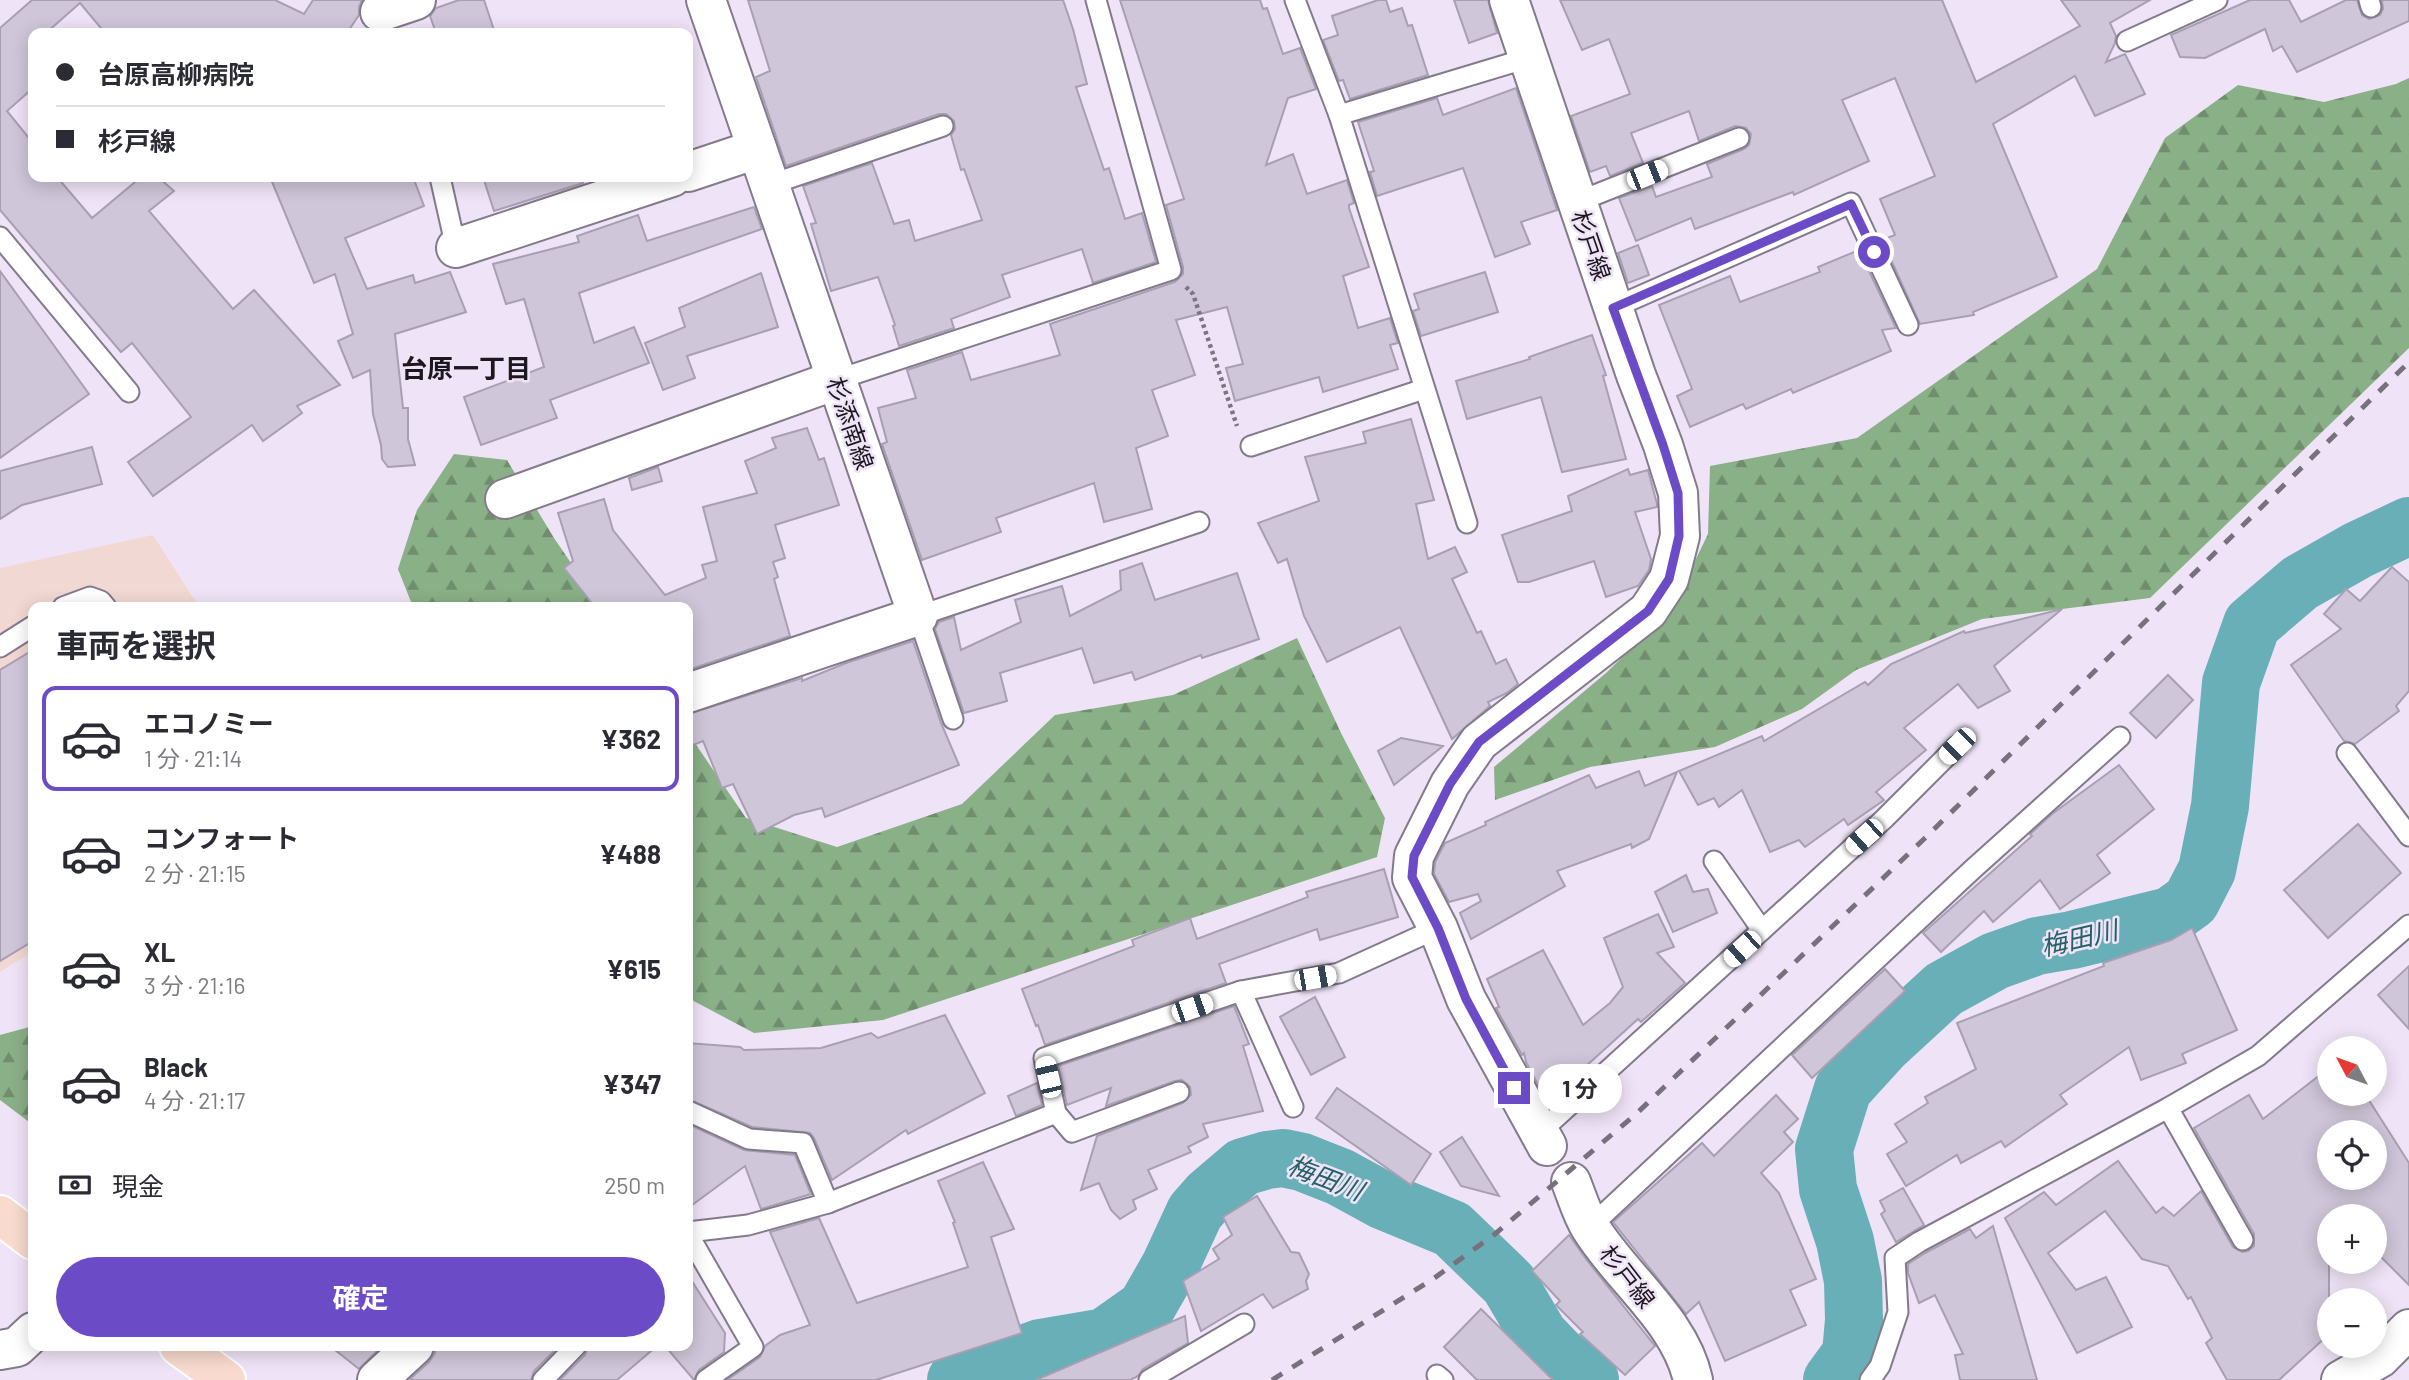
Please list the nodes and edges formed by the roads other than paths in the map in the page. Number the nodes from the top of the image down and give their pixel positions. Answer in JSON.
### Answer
{"nodes":[{"id":1,"x":416,"y":0,"type":"edge"},
{"id":2,"x":706,"y":0,"type":"edge"},
{"id":3,"x":1096,"y":0,"type":"edge"},
{"id":4,"x":1295,"y":0,"type":"edge"},
{"id":5,"x":1509,"y":0,"type":"edge"},
{"id":6,"x":2217,"y":0,"type":"edge"},
{"id":7,"x":385,"y":22,"type":"edge"},
{"id":8,"x":2127,"y":41,"type":"dead end"},
{"id":9,"x":1528,"y":58,"type":"junction"},
{"id":10,"x":1339,"y":115,"type":"junction"},
{"id":11,"x":943,"y":126,"type":"dead end"},
{"id":12,"x":1739,"y":138,"type":"dead end"},
{"id":13,"x":757,"y":149,"type":"junction"},
{"id":14,"x":693,"y":170,"type":"edge"},
{"id":15,"x":441,"y":182,"type":"edge"},
{"id":16,"x":657,"y":182,"type":"edge"},
{"id":17,"x":769,"y":185,"type":"junction"},
{"id":18,"x":1577,"y":202,"type":"junction"},
{"id":19,"x":0,"y":237,"type":"edge"},
{"id":20,"x":456,"y":248,"type":"joint"},
{"id":21,"x":1613,"y":308,"type":"junction"},
{"id":22,"x":1908,"y":325,"type":"dead end"},
{"id":23,"x":836,"y":380,"type":"junction"},
{"id":24,"x":1424,"y":389,"type":"junction"},
{"id":25,"x":129,"y":392,"type":"dead end"},
{"id":26,"x":1251,"y":446,"type":"road end"},
{"id":27,"x":505,"y":499,"type":"dead end"},
{"id":28,"x":1199,"y":522,"type":"dead end"},
{"id":29,"x":1467,"y":523,"type":"dead end"},
{"id":30,"x":76,"y":602,"type":"edge"},
{"id":31,"x":102,"y":602,"type":"edge"},
{"id":32,"x":918,"y":616,"type":"junction"},
{"id":33,"x":28,"y":629,"type":"edge"},
{"id":34,"x":0,"y":647,"type":"edge"},
{"id":35,"x":693,"y":691,"type":"edge"},
{"id":36,"x":953,"y":719,"type":"dead end"},
{"id":37,"x":2120,"y":737,"type":"dead end"},
{"id":38,"x":1957,"y":746,"type":"dead end"},
{"id":39,"x":2347,"y":753,"type":"dead end"},
{"id":40,"x":2409,"y":836,"type":"edge"},
{"id":41,"x":1714,"y":861,"type":"dead end"},
{"id":42,"x":2409,"y":925,"type":"edge"},
{"id":43,"x":1438,"y":928,"type":"junction"},
{"id":44,"x":1762,"y":930,"type":"junction"},
{"id":45,"x":1241,"y":991,"type":"junction"},
{"id":46,"x":1179,"y":1092,"type":"dead end"},
{"id":47,"x":1293,"y":1107,"type":"dead end"},
{"id":48,"x":2168,"y":1108,"type":"junction"},
{"id":49,"x":693,"y":1113,"type":"edge"},
{"id":50,"x":1056,"y":1114,"type":"junction"},
{"id":51,"x":1543,"y":1140,"type":"joint"},
{"id":52,"x":1571,"y":1182,"type":"dead end"},
{"id":53,"x":828,"y":1203,"type":"junction"},
{"id":54,"x":0,"y":1215,"type":"edge"},
{"id":55,"x":1590,"y":1227,"type":"junction"},
{"id":56,"x":693,"y":1232,"type":"edge"},
{"id":57,"x":28,"y":1236,"type":"edge"},
{"id":58,"x":2244,"y":1240,"type":"dead end"},
{"id":59,"x":693,"y":1242,"type":"edge"},
{"id":60,"x":1244,"y":1324,"type":"dead end"},
{"id":61,"x":2409,"y":1329,"type":"edge"},
{"id":62,"x":28,"y":1337,"type":"edge"},
{"id":63,"x":0,"y":1350,"type":"edge"},
{"id":64,"x":185,"y":1351,"type":"edge"},
{"id":65,"x":409,"y":1351,"type":"edge"},
{"id":66,"x":571,"y":1351,"type":"edge"},
{"id":67,"x":1692,"y":1374,"type":"edge"},
{"id":68,"x":226,"y":1380,"type":"edge"},
{"id":69,"x":377,"y":1380,"type":"edge"},
{"id":70,"x":543,"y":1380,"type":"edge"},
{"id":71,"x":706,"y":1380,"type":"edge"},
{"id":72,"x":1149,"y":1380,"type":"edge"},
{"id":73,"x":1870,"y":1380,"type":"edge"},
{"id":74,"x":2341,"y":1380,"type":"edge"}],
"edges":[{"from":1,"to":7,"type":"street"},
{"from":2,"to":13,"type":"street","name":"杉添南線"},
{"from":3,"to":23,"type":"lane"},
{"from":4,"to":10,"type":"lane"},
{"from":5,"to":9,"type":"street","name":"杉戸線"},
{"from":6,"to":8,"type":"lane"},
{"from":9,"to":10,"type":"lane"},
{"from":9,"to":18,"type":"street","name":"杉戸線"},
{"from":10,"to":24,"type":"lane"},
{"from":11,"to":17,"type":"lane"},
{"from":12,"to":18,"type":"lane"},
{"from":13,"to":14,"type":"street"},
{"from":13,"to":17,"type":"street","name":"杉添南線"},
{"from":15,"to":20,"type":"lane"},
{"from":16,"to":20,"type":"street"},
{"from":17,"to":23,"type":"street","name":"杉添南線"},
{"from":18,"to":21,"type":"street","name":"杉戸線"},
{"from":19,"to":25,"type":"lane"},
{"from":21,"to":22,"type":"lane"},
{"from":21,"to":43,"type":"street","name":"杉戸線"},
{"from":23,"to":27,"type":"street"},
{"from":23,"to":32,"type":"street","name":"杉添南線"},
{"from":24,"to":26,"type":"lane"},
{"from":24,"to":29,"type":"lane"},
{"from":28,"to":32,"type":"lane"},
{"from":30,"to":31,"type":"lane"},
{"from":32,"to":35,"type":"street"},
{"from":32,"to":36,"type":"lane"},
{"from":33,"to":34,"type":"lane"},
{"from":37,"to":55,"type":"lane"},
{"from":38,"to":44,"type":"lane"},
{"from":39,"to":40,"type":"lane"},
{"from":41,"to":44,"type":"lane"},
{"from":42,"to":48,"type":"lane"},
{"from":43,"to":45,"type":"lane"},
{"from":43,"to":51,"type":"street","name":"杉戸線"},
{"from":44,"to":51,"type":"lane"},
{"from":45,"to":47,"type":"lane"},
{"from":45,"to":50,"type":"lane"},
{"from":46,"to":50,"type":"lane"},
{"from":48,"to":58,"type":"lane"},
{"from":48,"to":73,"type":"lane"},
{"from":49,"to":53,"type":"lane"},
{"from":50,"to":53,"type":"lane"},
{"from":52,"to":55,"type":"street","name":"杉戸線"},
{"from":53,"to":56,"type":"lane"},
{"from":54,"to":57,"type":"main road"},
{"from":55,"to":67,"type":"street","name":"杉戸線"},
{"from":59,"to":71,"type":"lane"},
{"from":60,"to":72,"type":"lane"},
{"from":61,"to":74,"type":"street"},
{"from":62,"to":63,"type":"street"},
{"from":64,"to":68,"type":"main road"},
{"from":65,"to":69,"type":"street"},
{"from":66,"to":70,"type":"lane"}]}
